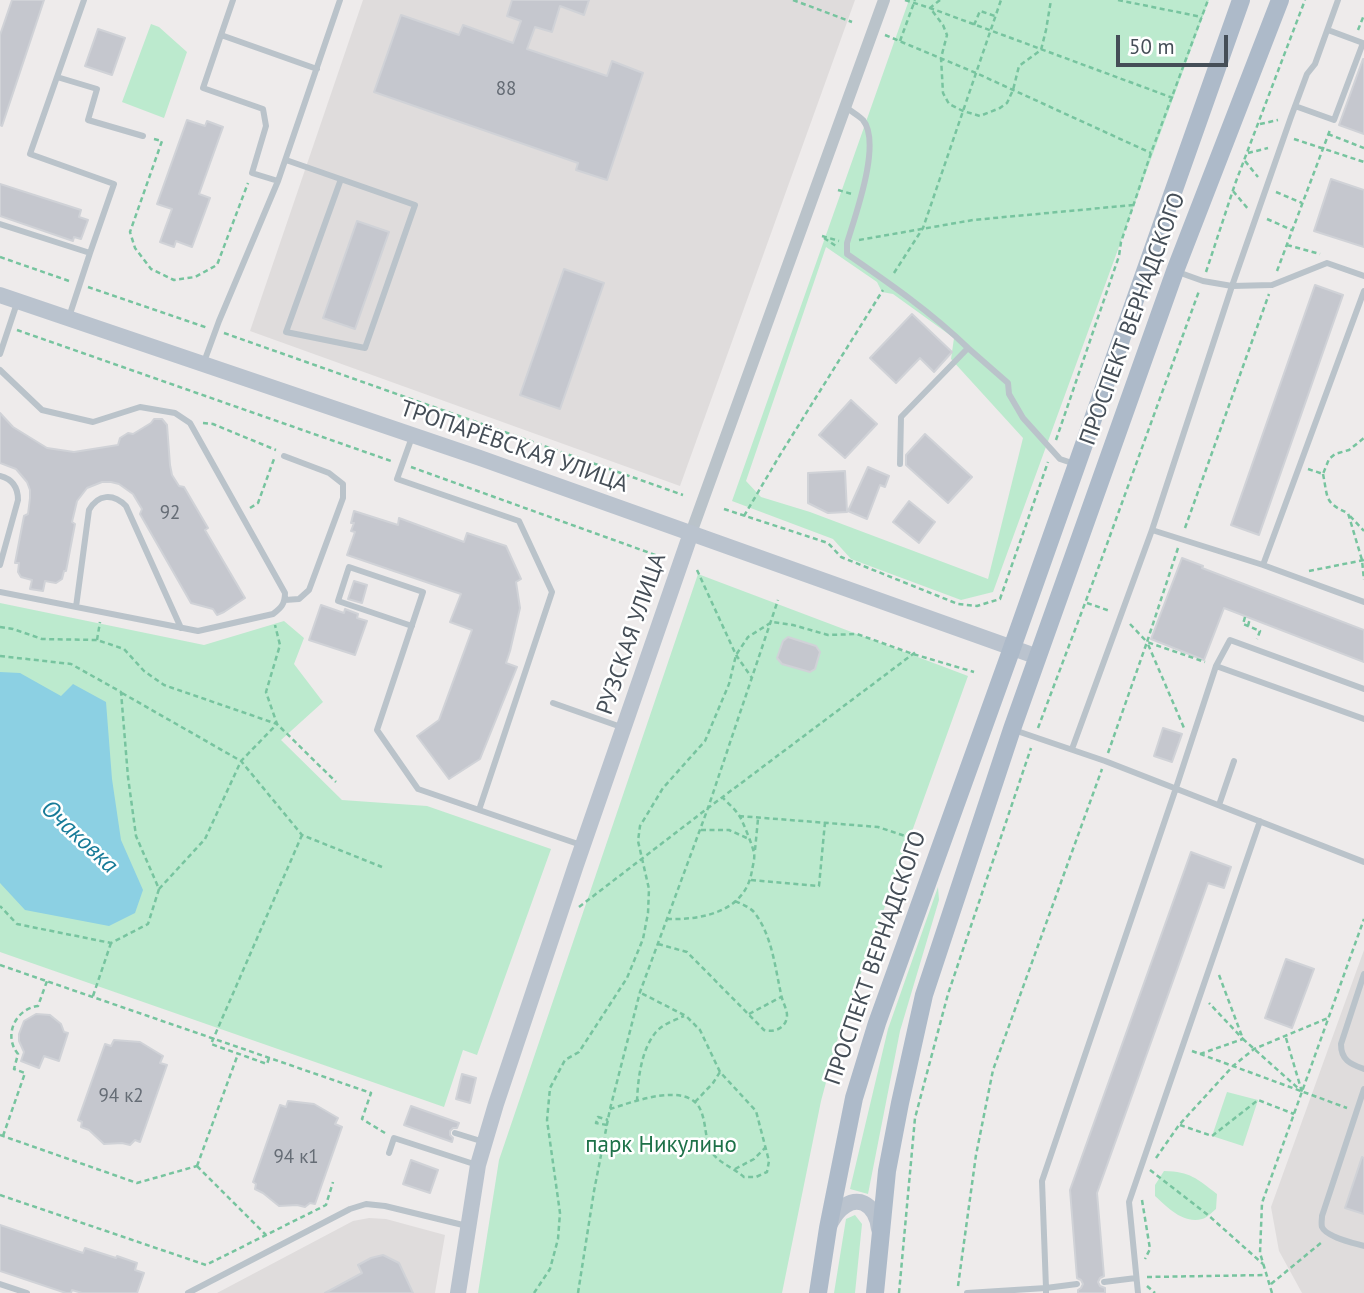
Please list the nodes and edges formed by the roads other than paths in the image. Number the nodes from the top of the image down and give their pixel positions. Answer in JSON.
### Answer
{"nodes":[{"id":1,"x":84,"y":0,"type":"edge"},
{"id":2,"x":233,"y":0,"type":"edge"},
{"id":3,"x":340,"y":0,"type":"edge"},
{"id":4,"x":884,"y":0,"type":"edge"},
{"id":5,"x":1241,"y":0,"type":"edge"},
{"id":6,"x":1280,"y":0,"type":"edge"},
{"id":7,"x":1338,"y":0,"type":"edge"},
{"id":8,"x":1328,"y":30,"type":"junction"},
{"id":9,"x":221,"y":34,"type":"junction"},
{"id":10,"x":1363,"y":43,"type":"edge"},
{"id":11,"x":317,"y":69,"type":"junction"},
{"id":12,"x":57,"y":77,"type":"junction"},
{"id":13,"x":845,"y":106,"type":"junction"},
{"id":14,"x":1295,"y":106,"type":"junction"},
{"id":15,"x":143,"y":136,"type":"road end"},
{"id":16,"x":286,"y":160,"type":"junction"},
{"id":17,"x":341,"y":179,"type":"junction"},
{"id":18,"x":278,"y":181,"type":"junction"},
{"id":19,"x":0,"y":224,"type":"edge"},
{"id":20,"x":90,"y":253,"type":"junction"},
{"id":21,"x":1175,"y":271,"type":"junction"},
{"id":22,"x":1364,"y":276,"type":"edge"},
{"id":23,"x":1232,"y":286,"type":"junction"},
{"id":24,"x":1364,"y":291,"type":"edge"},
{"id":25,"x":0,"y":295,"type":"edge"},
{"id":26,"x":18,"y":301,"type":"junction"},
{"id":27,"x":69,"y":318,"type":"junction"},
{"id":28,"x":968,"y":348,"type":"junction"},
{"id":29,"x":0,"y":354,"type":"edge"},
{"id":30,"x":204,"y":363,"type":"junction"},
{"id":31,"x":0,"y":370,"type":"edge"},
{"id":32,"x":412,"y":435,"type":"junction"},
{"id":33,"x":284,"y":456,"type":"dead end"},
{"id":34,"x":900,"y":464,"type":"dead end"},
{"id":35,"x":1077,"y":464,"type":"junction"},
{"id":36,"x":0,"y":476,"type":"edge"},
{"id":37,"x":1152,"y":530,"type":"junction"},
{"id":38,"x":691,"y":533,"type":"junction"},
{"id":39,"x":0,"y":565,"type":"edge"},
{"id":40,"x":1263,"y":565,"type":"junction"},
{"id":41,"x":0,"y":592,"type":"edge"},
{"id":42,"x":285,"y":600,"type":"junction"},
{"id":43,"x":1364,"y":601,"type":"edge"},
{"id":44,"x":76,"y":607,"type":"junction"},
{"id":45,"x":412,"y":626,"type":"junction"},
{"id":46,"x":181,"y":628,"type":"junction"},
{"id":47,"x":1012,"y":648,"type":"junction"},
{"id":48,"x":1038,"y":657,"type":"junction"},
{"id":49,"x":1216,"y":666,"type":"junction"},
{"id":50,"x":1364,"y":689,"type":"edge"},
{"id":51,"x":553,"y":703,"type":"dead end"},
{"id":52,"x":1364,"y":719,"type":"edge"},
{"id":53,"x":624,"y":727,"type":"junction"},
{"id":54,"x":1012,"y":729,"type":"junction"},
{"id":55,"x":1072,"y":749,"type":"junction"},
{"id":56,"x":1234,"y":761,"type":"dead end"},
{"id":57,"x":1176,"y":788,"type":"junction"},
{"id":58,"x":1219,"y":805,"type":"junction"},
{"id":59,"x":479,"y":810,"type":"junction"},
{"id":60,"x":1260,"y":821,"type":"junction"},
{"id":61,"x":583,"y":846,"type":"junction"},
{"id":62,"x":1364,"y":862,"type":"edge"},
{"id":63,"x":1364,"y":974,"type":"edge"},
{"id":64,"x":1364,"y":1069,"type":"edge"},
{"id":65,"x":1364,"y":1089,"type":"edge"},
{"id":66,"x":456,"y":1133,"type":"dead end"},
{"id":67,"x":485,"y":1143,"type":"junction"},
{"id":68,"x":389,"y":1153,"type":"dead end"},
{"id":69,"x":478,"y":1165,"type":"junction"},
{"id":70,"x":469,"y":1227,"type":"junction"},
{"id":71,"x":828,"y":1228,"type":"junction"},
{"id":72,"x":880,"y":1235,"type":"junction"},
{"id":73,"x":1364,"y":1246,"type":"edge"},
{"id":74,"x":1136,"y":1278,"type":"junction"},
{"id":75,"x":1104,"y":1282,"type":"dead end"},
{"id":76,"x":0,"y":1284,"type":"edge"},
{"id":77,"x":1077,"y":1284,"type":"dead end"},
{"id":78,"x":1046,"y":1290,"type":"edge"},
{"id":79,"x":27,"y":1293,"type":"edge"},
{"id":80,"x":188,"y":1293,"type":"edge"},
{"id":81,"x":458,"y":1293,"type":"edge"},
{"id":82,"x":818,"y":1293,"type":"edge"},
{"id":83,"x":875,"y":1293,"type":"edge"},
{"id":84,"x":967,"y":1293,"type":"edge"},
{"id":85,"x":1138,"y":1293,"type":"edge"}],
"edges":[{"from":1,"to":12,"type":"lane"},
{"from":2,"to":9,"type":"lane"},
{"from":3,"to":11,"type":"lane"},
{"from":4,"to":13,"type":"street","name":"РУЗСКАЯ УЛИЦА"},
{"from":5,"to":35,"type":"main road","name":"ПРОСПЕКТ ВЕРНАДСКОГО"},
{"from":6,"to":21,"type":"main road","name":"ПРОСПЕКТ ВЕРНАДСКОГО"},
{"from":7,"to":8,"type":"lane"},
{"from":8,"to":10,"type":"lane"},
{"from":8,"to":14,"type":"lane"},
{"from":9,"to":11,"type":"lane"},
{"from":9,"to":18,"type":"lane"},
{"from":10,"to":14,"type":"lane"},
{"from":11,"to":16,"type":"lane"},
{"from":12,"to":15,"type":"lane"},
{"from":12,"to":20,"type":"lane"},
{"from":13,"to":28,"type":"lane"},
{"from":13,"to":38,"type":"street","name":"РУЗСКАЯ УЛИЦА"},
{"from":14,"to":23,"type":"lane"},
{"from":16,"to":17,"type":"lane"},
{"from":16,"to":18,"type":"lane"},
{"from":17,"to":17,"type":"lane"},
{"from":18,"to":30,"type":"lane"},
{"from":19,"to":20,"type":"lane"},
{"from":20,"to":27,"type":"lane"},
{"from":21,"to":23,"type":"lane"},
{"from":21,"to":48,"type":"main road","name":"ПРОСПЕКТ ВЕРНАДСКОГО"},
{"from":22,"to":23,"type":"lane"},
{"from":23,"to":37,"type":"lane"},
{"from":24,"to":40,"type":"lane"},
{"from":25,"to":26,"type":"street","name":"ТРОПАРЁВСКАЯ УЛИЦА"},
{"from":26,"to":27,"type":"street","name":"ТРОПАРЁВСКАЯ УЛИЦА"},
{"from":26,"to":29,"type":"lane"},
{"from":27,"to":30,"type":"street","name":"ТРОПАРЁВСКАЯ УЛИЦА"},
{"from":28,"to":34,"type":"lane"},
{"from":28,"to":35,"type":"lane"},
{"from":30,"to":32,"type":"street","name":"ТРОПАРЁВСКАЯ УЛИЦА"},
{"from":31,"to":42,"type":"lane"},
{"from":32,"to":38,"type":"street","name":"ТРОПАРЁВСКАЯ УЛИЦА"},
{"from":32,"to":59,"type":"lane"},
{"from":33,"to":42,"type":"lane"},
{"from":35,"to":47,"type":"main road","name":"ПРОСПЕКТ ВЕРНАДСКОГО"},
{"from":36,"to":39,"type":"lane"},
{"from":37,"to":40,"type":"lane"},
{"from":37,"to":55,"type":"lane"},
{"from":38,"to":47,"type":"street","name":"ТРОПАРЁВСКАЯ УЛИЦА"},
{"from":38,"to":53,"type":"street","name":"РУЗСКАЯ УЛИЦА"},
{"from":40,"to":43,"type":"lane"},
{"from":41,"to":44,"type":"lane"},
{"from":42,"to":46,"type":"lane"},
{"from":44,"to":46,"type":"lane"},
{"from":44,"to":46,"type":"lane"},
{"from":45,"to":45,"type":"lane"},
{"from":45,"to":59,"type":"lane"},
{"from":47,"to":48,"type":"street"},
{"from":47,"to":71,"type":"main road","name":"ПРОСПЕКТ ВЕРНАДСКОГО"},
{"from":48,"to":54,"type":"main road","name":"ПРОСПЕКТ ВЕРНАДСКОГО"},
{"from":49,"to":50,"type":"lane"},
{"from":49,"to":52,"type":"lane"},
{"from":49,"to":57,"type":"lane"},
{"from":51,"to":53,"type":"lane"},
{"from":53,"to":61,"type":"street","name":"РУЗСКАЯ УЛИЦА"},
{"from":54,"to":55,"type":"lane"},
{"from":54,"to":72,"type":"main road","name":"ПРОСПЕКТ ВЕРНАДСКОГО"},
{"from":55,"to":57,"type":"lane"},
{"from":56,"to":58,"type":"lane"},
{"from":57,"to":58,"type":"lane"},
{"from":57,"to":78,"type":"lane"},
{"from":58,"to":60,"type":"lane"},
{"from":59,"to":61,"type":"lane"},
{"from":60,"to":62,"type":"lane"},
{"from":60,"to":74,"type":"lane"},
{"from":61,"to":67,"type":"street","name":"РУЗСКАЯ УЛИЦА"},
{"from":63,"to":64,"type":"lane"},
{"from":65,"to":73,"type":"lane"},
{"from":66,"to":67,"type":"lane"},
{"from":67,"to":69,"type":"street","name":"РУЗСКАЯ УЛИЦА"},
{"from":68,"to":69,"type":"lane"},
{"from":69,"to":70,"type":"street","name":"РУЗСКАЯ УЛИЦА"},
{"from":70,"to":80,"type":"lane"},
{"from":70,"to":81,"type":"street","name":"РУЗСКАЯ УЛИЦА"},
{"from":71,"to":72,"type":"street"},
{"from":71,"to":82,"type":"main road","name":"ПРОСПЕКТ ВЕРНАДСКОГО"},
{"from":72,"to":83,"type":"main road","name":"ПРОСПЕКТ ВЕРНАДСКОГО"},
{"from":74,"to":75,"type":"lane"},
{"from":74,"to":85,"type":"lane"},
{"from":76,"to":79,"type":"lane"},
{"from":77,"to":78,"type":"lane"},
{"from":78,"to":84,"type":"lane"}]}
